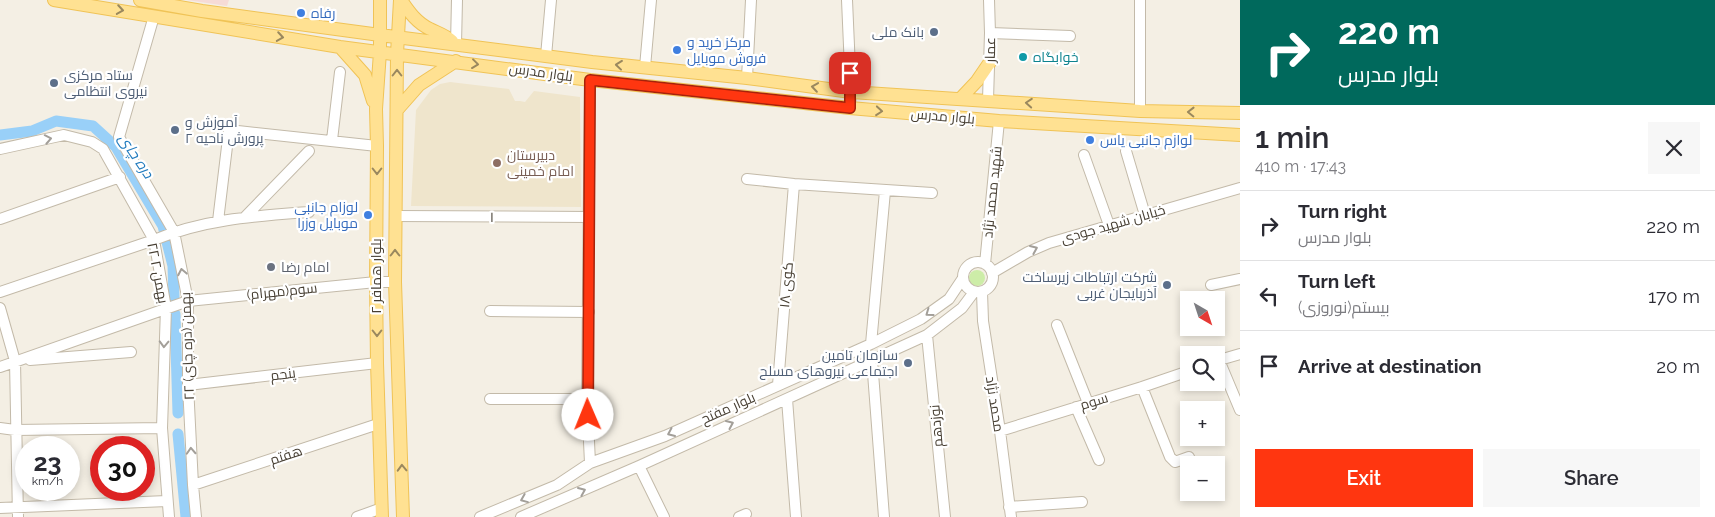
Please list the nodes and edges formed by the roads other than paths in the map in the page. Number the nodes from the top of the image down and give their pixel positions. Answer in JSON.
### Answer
{"nodes":[{"id":1,"x":54,"y":0,"type":"edge"},
{"id":2,"x":140,"y":0,"type":"edge"},
{"id":3,"x":380,"y":0,"type":"edge"},
{"id":4,"x":400,"y":0,"type":"edge"},
{"id":5,"x":457,"y":0,"type":"edge"},
{"id":6,"x":551,"y":0,"type":"edge"},
{"id":7,"x":651,"y":0,"type":"edge"},
{"id":8,"x":751,"y":0,"type":"edge"},
{"id":9,"x":847,"y":0,"type":"edge"},
{"id":10,"x":989,"y":0,"type":"edge"},
{"id":11,"x":1140,"y":0,"type":"edge"},
{"id":12,"x":156,"y":6,"type":"edge"},
{"id":13,"x":990,"y":33,"type":"junction"},
{"id":14,"x":380,"y":35,"type":"junction"},
{"id":15,"x":398,"y":36,"type":"junction"},
{"id":16,"x":1070,"y":36,"type":"dead end"},
{"id":17,"x":456,"y":44,"type":"junction"},
{"id":18,"x":340,"y":46,"type":"junction"},
{"id":19,"x":380,"y":52,"type":"junction"},
{"id":20,"x":397,"y":54,"type":"junction"},
{"id":21,"x":546,"y":56,"type":"junction"},
{"id":22,"x":456,"y":61,"type":"junction"},
{"id":23,"x":592,"y":62,"type":"junction"},
{"id":24,"x":990,"y":62,"type":"junction"},
{"id":25,"x":645,"y":67,"type":"junction"},
{"id":26,"x":340,"y":72,"type":"dead end"},
{"id":27,"x":747,"y":78,"type":"junction"},
{"id":28,"x":590,"y":79,"type":"junction"},
{"id":29,"x":851,"y":92,"type":"junction"},
{"id":30,"x":960,"y":99,"type":"junction"},
{"id":31,"x":988,"y":100,"type":"junction"},
{"id":32,"x":850,"y":108,"type":"junction"},
{"id":33,"x":376,"y":109,"type":"junction"},
{"id":34,"x":397,"y":110,"type":"junction"},
{"id":35,"x":1140,"y":111,"type":"junction"},
{"id":36,"x":1240,"y":113,"type":"edge"},
{"id":37,"x":999,"y":121,"type":"junction"},
{"id":38,"x":1140,"y":128,"type":"junction"},
{"id":39,"x":1240,"y":135,"type":"edge"},
{"id":40,"x":332,"y":140,"type":"junction"},
{"id":41,"x":377,"y":146,"type":"junction"},
{"id":42,"x":0,"y":149,"type":"edge"},
{"id":43,"x":309,"y":151,"type":"dead end"},
{"id":44,"x":1126,"y":151,"type":"dead end"},
{"id":45,"x":1084,"y":155,"type":"dead end"},
{"id":46,"x":120,"y":177,"type":"junction"},
{"id":47,"x":748,"y":179,"type":"dead end"},
{"id":48,"x":794,"y":184,"type":"junction"},
{"id":49,"x":1240,"y":188,"type":"edge"},
{"id":50,"x":885,"y":191,"type":"junction"},
{"id":51,"x":932,"y":193,"type":"dead end"},
{"id":52,"x":309,"y":212,"type":"dead end"},
{"id":53,"x":1145,"y":215,"type":"junction"},
{"id":54,"x":395,"y":216,"type":"junction"},
{"id":55,"x":245,"y":217,"type":"junction"},
{"id":56,"x":589,"y":217,"type":"junction"},
{"id":57,"x":0,"y":219,"type":"edge"},
{"id":58,"x":218,"y":221,"type":"junction"},
{"id":59,"x":1109,"y":226,"type":"junction"},
{"id":60,"x":174,"y":232,"type":"junction"},
{"id":61,"x":154,"y":240,"type":"junction"},
{"id":62,"x":985,"y":264,"type":"junction"},
{"id":63,"x":992,"y":273,"type":"junction"},
{"id":64,"x":962,"y":278,"type":"junction"},
{"id":65,"x":1240,"y":279,"type":"edge"},
{"id":66,"x":376,"y":282,"type":"junction"},
{"id":67,"x":395,"y":282,"type":"junction"},
{"id":68,"x":1211,"y":286,"type":"dead end"},
{"id":69,"x":0,"y":292,"type":"edge"},
{"id":70,"x":978,"y":292,"type":"junction"},
{"id":71,"x":188,"y":301,"type":"junction"},
{"id":72,"x":0,"y":308,"type":"edge"},
{"id":73,"x":166,"y":308,"type":"junction"},
{"id":74,"x":490,"y":311,"type":"dead end"},
{"id":75,"x":589,"y":312,"type":"junction"},
{"id":76,"x":1057,"y":325,"type":"dead end"},
{"id":77,"x":927,"y":335,"type":"junction"},
{"id":78,"x":871,"y":344,"type":"junction"},
{"id":79,"x":131,"y":352,"type":"dead end"},
{"id":80,"x":1240,"y":354,"type":"edge"},
{"id":81,"x":1225,"y":358,"type":"edge"},
{"id":82,"x":872,"y":360,"type":"junction"},
{"id":83,"x":15,"y":361,"type":"junction"},
{"id":84,"x":377,"y":363,"type":"junction"},
{"id":85,"x":0,"y":366,"type":"edge"},
{"id":86,"x":1180,"y":374,"type":"edge"},
{"id":87,"x":1225,"y":376,"type":"edge"},
{"id":88,"x":188,"y":385,"type":"junction"},
{"id":89,"x":778,"y":386,"type":"junction"},
{"id":90,"x":1142,"y":387,"type":"junction"},
{"id":91,"x":490,"y":399,"type":"dead end"},
{"id":92,"x":587,"y":399,"type":"junction"},
{"id":93,"x":787,"y":399,"type":"junction"},
{"id":94,"x":742,"y":402,"type":"junction"},
{"id":95,"x":1088,"y":403,"type":"junction"},
{"id":96,"x":1076,"y":407,"type":"junction"},
{"id":97,"x":1240,"y":410,"type":"edge"},
{"id":98,"x":749,"y":416,"type":"junction"},
{"id":99,"x":378,"y":424,"type":"junction"},
{"id":100,"x":0,"y":428,"type":"edge"},
{"id":101,"x":162,"y":428,"type":"junction"},
{"id":102,"x":16,"y":430,"type":"junction"},
{"id":103,"x":1000,"y":431,"type":"junction"},
{"id":104,"x":1099,"y":460,"type":"dead end"},
{"id":105,"x":1180,"y":460,"type":"edge"},
{"id":106,"x":590,"y":463,"type":"junction"},
{"id":107,"x":639,"y":466,"type":"junction"},
{"id":108,"x":193,"y":486,"type":"junction"},
{"id":109,"x":403,"y":500,"type":"junction"},
{"id":110,"x":167,"y":502,"type":"junction"},
{"id":111,"x":1082,"y":502,"type":"dead end"},
{"id":112,"x":545,"y":507,"type":"junction"},
{"id":113,"x":0,"y":508,"type":"edge"},
{"id":114,"x":382,"y":512,"type":"edge"},
{"id":115,"x":1010,"y":512,"type":"edge"},
{"id":116,"x":18,"y":513,"type":"edge"},
{"id":117,"x":169,"y":517,"type":"edge"},
{"id":118,"x":196,"y":517,"type":"edge"},
{"id":119,"x":357,"y":517,"type":"edge"},
{"id":120,"x":403,"y":517,"type":"edge"},
{"id":121,"x":413,"y":517,"type":"edge"},
{"id":122,"x":480,"y":517,"type":"edge"},
{"id":123,"x":521,"y":517,"type":"edge"},
{"id":124,"x":538,"y":517,"type":"edge"},
{"id":125,"x":664,"y":517,"type":"edge"},
{"id":126,"x":796,"y":517,"type":"edge"},
{"id":127,"x":884,"y":517,"type":"edge"},
{"id":128,"x":945,"y":517,"type":"edge"}],
"edges":[{"from":1,"to":12,"type":"main road","name":"بلوار مدرس","one_way":true},
{"from":2,"to":12,"type":"main road","name":"بلوار مدرس"},
{"from":3,"to":14,"type":"main road","name":"بلوار همافر ۲"},
{"from":4,"to":15,"type":"main road","name":"بلوار همافر ۲"},
{"from":4,"to":17,"type":"main road"},
{"from":5,"to":17,"type":"street"},
{"from":6,"to":21,"type":"street"},
{"from":7,"to":25,"type":"street"},
{"from":8,"to":27,"type":"street"},
{"from":9,"to":29,"type":"street"},
{"from":10,"to":13,"type":"street","name":"عمار"},
{"from":11,"to":35,"type":"street"},
{"from":12,"to":14,"type":"main road","name":"بلوار مدرس"},
{"from":12,"to":18,"type":"main road","name":"بلوار مدرس","one_way":true},
{"from":12,"to":60,"type":"street","name":"۲۲ بهمن (دره چای)"},
{"from":13,"to":16,"type":"street"},
{"from":13,"to":24,"type":"street","name":"عمار"},
{"from":14,"to":15,"type":"main road","name":"بلوار مدرس"},
{"from":14,"to":19,"type":"main road","name":"بلوار همافر ۲"},
{"from":15,"to":17,"type":"main road","name":"بلوار مدرس"},
{"from":15,"to":20,"type":"main road","name":"بلوار همافر ۲"},
{"from":17,"to":21,"type":"main road","name":"بلوار مدرس"},
{"from":18,"to":19,"type":"main road","name":"بلوار مدرس"},
{"from":18,"to":33,"type":"main road"},
{"from":19,"to":20,"type":"main road","name":"بلوار مدرس"},
{"from":19,"to":33,"type":"main road","name":"بلوار همافر ۲"},
{"from":20,"to":22,"type":"main road","name":"بلوار مدرس"},
{"from":34,"to":20,"type":"main road","name":"بلوار همافر ۲","one_way":true},
{"from":21,"to":23,"type":"main road","name":"بلوار مدرس"},
{"from":22,"to":28,"type":"main road","name":"بلوار مدرس","one_way":true},
{"from":22,"to":34,"type":"main road"},
{"from":25,"to":23,"type":"main road","name":"بلوار مدرس","one_way":true},
{"from":23,"to":28,"type":"main road"},
{"from":24,"to":30,"type":"main road"},
{"from":24,"to":31,"type":"street","name":"عمار"},
{"from":25,"to":27,"type":"main road","name":"بلوار مدرس"},
{"from":26,"to":40,"type":"street"},
{"from":29,"to":27,"type":"main road","name":"بلوار مدرس","one_way":true},
{"from":28,"to":32,"type":"main road","name":"بلوار مدرس"},
{"from":28,"to":56,"type":"street"},
{"from":29,"to":30,"type":"main road","name":"بلوار مدرس"},
{"from":29,"to":32,"type":"street"},
{"from":30,"to":31,"type":"main road","name":"بلوار مدرس"},
{"from":35,"to":31,"type":"main road","name":"بلوار مدرس","one_way":true},
{"from":32,"to":37,"type":"main road","name":"بلوار مدرس","one_way":true},
{"from":33,"to":41,"type":"main road","name":"بلوار همافر ۲"},
{"from":34,"to":54,"type":"main road","name":"بلوار همافر ۲"},
{"from":36,"to":35,"type":"main road","name":"بلوار مدرس","one_way":true},
{"from":35,"to":38,"type":"main road"},
{"from":37,"to":38,"type":"main road","name":"بلوار مدرس"},
{"from":37,"to":62,"type":"street","name":"شهید محمد نژاد"},
{"from":38,"to":39,"type":"main road","name":"بلوار مدرس"},
{"from":40,"to":41,"type":"street"},
{"from":40,"to":58,"type":"street"},
{"from":41,"to":66,"type":"main road","name":"بلوار همافر ۲","one_way":true},
{"from":42,"to":46,"type":"street","name":"۲۲ بهمن ۲","one_way":true},
{"from":43,"to":55,"type":"street"},
{"from":44,"to":53,"type":"street"},
{"from":45,"to":59,"type":"street"},
{"from":46,"to":57,"type":"street"},
{"from":46,"to":61,"type":"street","name":"۲۲ بهمن ۲"},
{"from":47,"to":48,"type":"street"},
{"from":48,"to":50,"type":"street"},
{"from":48,"to":89,"type":"street","name":"کوی ۱۸"},
{"from":49,"to":53,"type":"street","name":"خیابان شهید جودی"},
{"from":50,"to":51,"type":"street"},
{"from":50,"to":78,"type":"street"},
{"from":52,"to":55,"type":"street"},
{"from":53,"to":59,"type":"street","name":"خیابان شهید جودی"},
{"from":54,"to":56,"type":"street","name":"۱"},
{"from":67,"to":54,"type":"main road","name":"بلوار همافر ۲","one_way":true},
{"from":55,"to":58,"type":"street"},
{"from":56,"to":75,"type":"street"},
{"from":58,"to":60,"type":"street"},
{"from":63,"to":59,"type":"street","name":"خیابان شهید جودی","one_way":true},
{"from":60,"to":61,"type":"street"},
{"from":71,"to":60,"type":"street","name":"۲۲ بهمن (دره چای)","one_way":true},
{"from":61,"to":69,"type":"street"},
{"from":61,"to":73,"type":"street","name":"۲۲ بهمن ۲"},
{"from":62,"to":63,"type":"street"},
{"from":62,"to":64,"type":"street"},
{"from":63,"to":70,"type":"street"},
{"from":64,"to":70,"type":"street"},
{"from":64,"to":78,"type":"street","name":"بلوار مفتح","one_way":true},
{"from":65,"to":68,"type":"street"},
{"from":66,"to":67,"type":"street","name":"سوم(مهرام)"},
{"from":66,"to":71,"type":"street","name":"سوم(مهرام)"},
{"from":66,"to":84,"type":"main road","name":"بلوار همافر ۲","one_way":true},
{"from":109,"to":67,"type":"main road","name":"بلوار همافر ۲","one_way":true},
{"from":70,"to":77,"type":"street","name":"بلوار مفتح"},
{"from":70,"to":103,"type":"street","name":"محمد نژاد"},
{"from":71,"to":73,"type":"street","name":"سوم(مهرام)"},
{"from":71,"to":88,"type":"street","name":"۲۲ بهمن (دره چای)"},
{"from":72,"to":83,"type":"street"},
{"from":73,"to":83,"type":"street"},
{"from":73,"to":101,"type":"street","name":"۲۲ بهمن ۲","one_way":true},
{"from":74,"to":75,"type":"street"},
{"from":75,"to":92,"type":"street"},
{"from":76,"to":95,"type":"street"},
{"from":77,"to":82,"type":"street","name":"بلوار مفتح"},
{"from":77,"to":128,"type":"street","name":"نوزدهم"},
{"from":78,"to":89,"type":"street","name":"بلوار مفتح"},
{"from":79,"to":83,"type":"street"},
{"from":80,"to":81,"type":"street"},
{"from":82,"to":93,"type":"street","name":"بلوار مفتح"},
{"from":82,"to":127,"type":"street"},
{"from":83,"to":85,"type":"street"},
{"from":83,"to":102,"type":"street"},
{"from":84,"to":88,"type":"street","name":"پنجم"},
{"from":84,"to":99,"type":"main road","name":"بلوار همافر ۲"},
{"from":86,"to":90,"type":"street","name":"سوم"},
{"from":87,"to":97,"type":"street"},
{"from":108,"to":88,"type":"street","name":"۲۲ بهمن (دره چای)","one_way":true},
{"from":89,"to":94,"type":"street","name":"بلوار مفتح"},
{"from":90,"to":95,"type":"street","name":"سوم"},
{"from":90,"to":105,"type":"street"},
{"from":91,"to":92,"type":"street"},
{"from":92,"to":106,"type":"street"},
{"from":93,"to":98,"type":"street","name":"بلوار مفتح"},
{"from":93,"to":126,"type":"street"},
{"from":94,"to":98,"type":"street"},
{"from":94,"to":106,"type":"street","name":"بلوار مفتح","one_way":true},
{"from":95,"to":96,"type":"street","name":"سوم"},
{"from":96,"to":103,"type":"street","name":"سوم"},
{"from":96,"to":104,"type":"street"},
{"from":107,"to":98,"type":"street","name":"بلوار مفتح","one_way":true},
{"from":99,"to":108,"type":"street","name":"هفتم"},
{"from":99,"to":114,"type":"main road","name":"بلوار همافر ۲"},
{"from":100,"to":102,"type":"street"},
{"from":101,"to":102,"type":"street"},
{"from":101,"to":110,"type":"street","name":"۲۲ بهمن ۲"},
{"from":102,"to":116,"type":"street"},
{"from":103,"to":115,"type":"street","name":"محمد نژاد"},
{"from":106,"to":122,"type":"street","name":"بلوار مفتح","one_way":true},
{"from":112,"to":107,"type":"street","name":"بلوار مفتح","one_way":true},
{"from":107,"to":125,"type":"street"},
{"from":108,"to":118,"type":"street","name":"۲۲ بهمن (دره چای)"},
{"from":109,"to":120,"type":"main road","name":"بلوار همافر ۲"},
{"from":109,"to":121,"type":"main road"},
{"from":110,"to":116,"type":"street"},
{"from":110,"to":117,"type":"street","name":"۲۲ بهمن ۲"},
{"from":111,"to":115,"type":"street"},
{"from":112,"to":123,"type":"street","name":"بلوار مفتح"},
{"from":112,"to":124,"type":"street"},
{"from":113,"to":116,"type":"street"},
{"from":114,"to":119,"type":"street"}]}
